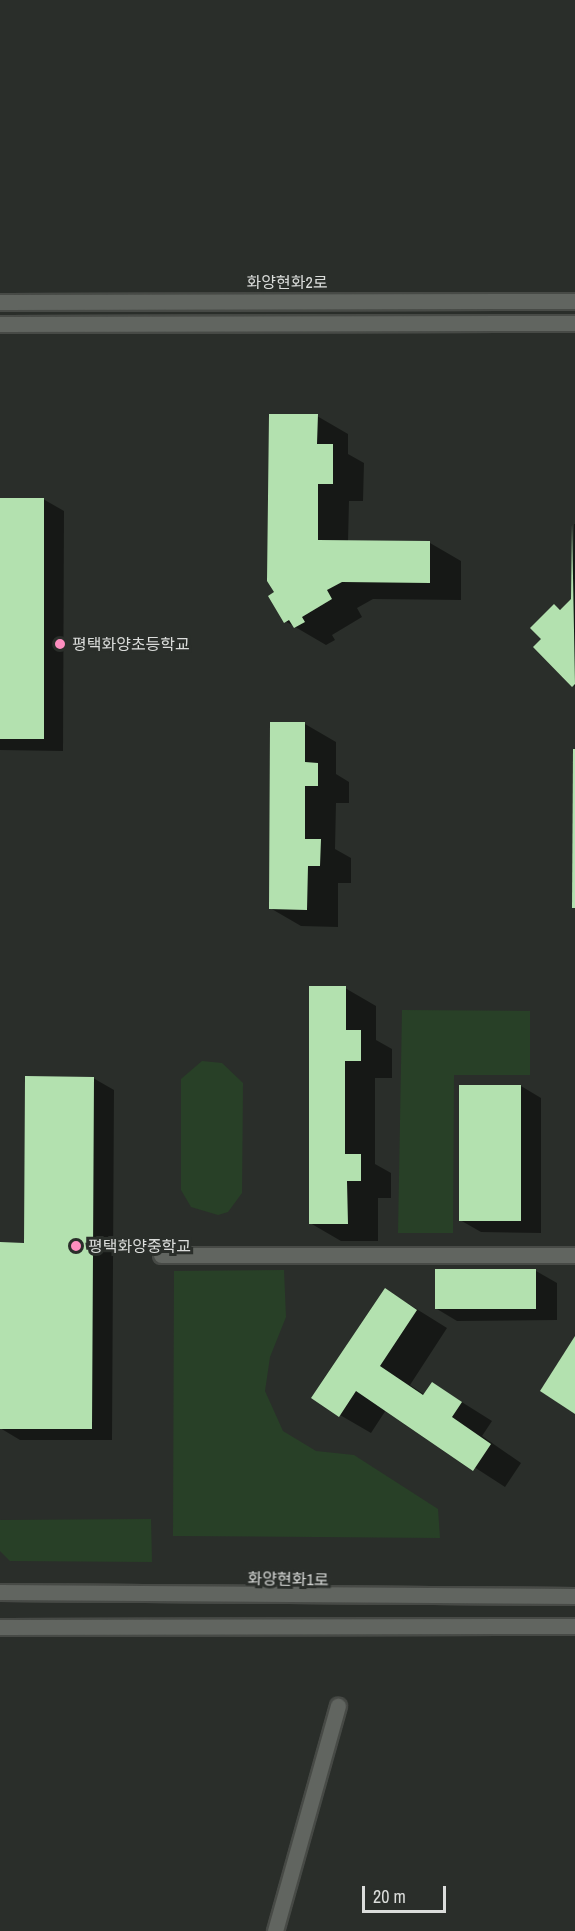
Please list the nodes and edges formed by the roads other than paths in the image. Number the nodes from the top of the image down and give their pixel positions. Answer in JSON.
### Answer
{"nodes":[{"id":1,"x":0,"y":302,"type":"edge"},
{"id":2,"x":575,"y":302,"type":"edge"},
{"id":3,"x":575,"y":323,"type":"edge"},
{"id":4,"x":0,"y":324,"type":"edge"},
{"id":5,"x":575,"y":1254,"type":"edge"},
{"id":6,"x":161,"y":1255,"type":"dead end"},
{"id":7,"x":0,"y":1592,"type":"edge"},
{"id":8,"x":575,"y":1596,"type":"edge"},
{"id":9,"x":575,"y":1626,"type":"edge"},
{"id":10,"x":0,"y":1627,"type":"edge"},
{"id":11,"x":338,"y":1706,"type":"dead end"},
{"id":12,"x":275,"y":1931,"type":"edge"}],
"edges":[{"from":1,"to":2,"type":"street","name":"화양현화2로"},
{"from":3,"to":4,"type":"street"},
{"from":5,"to":6,"type":"street"},
{"from":7,"to":8,"type":"street","name":"화양현화1로"},
{"from":9,"to":10,"type":"street"},
{"from":11,"to":12,"type":"street"}]}
